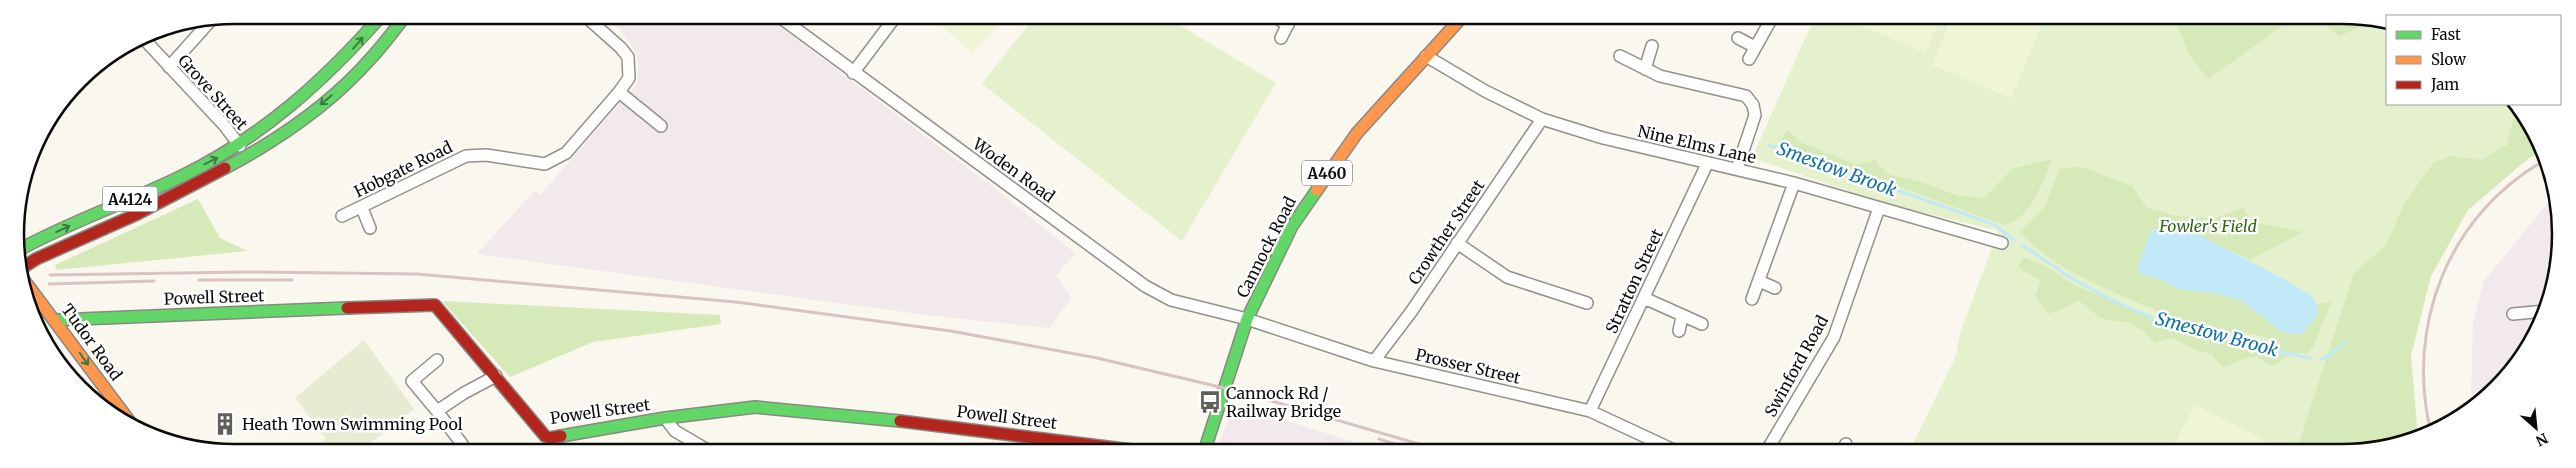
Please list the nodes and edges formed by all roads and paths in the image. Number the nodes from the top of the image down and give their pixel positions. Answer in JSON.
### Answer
{"nodes":[{"id":1,"x":374,"y":24,"type":"edge"},
{"id":2,"x":399,"y":24,"type":"edge"},
{"id":3,"x":594,"y":24,"type":"edge"},
{"id":4,"x":788,"y":24,"type":"edge"},
{"id":5,"x":890,"y":24,"type":"edge"},
{"id":6,"x":1288,"y":24,"type":"edge"},
{"id":7,"x":1456,"y":24,"type":"edge"},
{"id":8,"x":1768,"y":24,"type":"edge"},
{"id":9,"x":206,"y":26,"type":"edge"},
{"id":10,"x":1281,"y":38,"type":"dead end"},
{"id":11,"x":1738,"y":38,"type":"dead end"},
{"id":12,"x":147,"y":43,"type":"edge"},
{"id":13,"x":1652,"y":46,"type":"dead end"},
{"id":14,"x":1755,"y":47,"type":"junction"},
{"id":15,"x":1426,"y":56,"type":"junction"},
{"id":16,"x":1620,"y":56,"type":"dead end"},
{"id":17,"x":1749,"y":59,"type":"dead end"},
{"id":18,"x":169,"y":67,"type":"junction"},
{"id":19,"x":1645,"y":69,"type":"junction"},
{"id":20,"x":853,"y":73,"type":"junction"},
{"id":21,"x":619,"y":92,"type":"junction"},
{"id":22,"x":1542,"y":119,"type":"junction"},
{"id":23,"x":661,"y":126,"type":"dead end"},
{"id":24,"x":240,"y":146,"type":"junction"},
{"id":25,"x":248,"y":156,"type":"junction"},
{"id":26,"x":1707,"y":164,"type":"junction"},
{"id":27,"x":1737,"y":169,"type":"junction"},
{"id":28,"x":1794,"y":183,"type":"junction"},
{"id":29,"x":362,"y":208,"type":"junction"},
{"id":30,"x":1880,"y":208,"type":"junction"},
{"id":31,"x":342,"y":216,"type":"dead end"},
{"id":32,"x":370,"y":228,"type":"dead end"},
{"id":33,"x":1457,"y":243,"type":"junction"},
{"id":34,"x":2002,"y":243,"type":"dead end"},
{"id":35,"x":24,"y":247,"type":"edge"},
{"id":36,"x":27,"y":265,"type":"edge"},
{"id":37,"x":1759,"y":281,"type":"junction"},
{"id":38,"x":31,"y":288,"type":"edge"},
{"id":39,"x":1775,"y":288,"type":"dead end"},
{"id":40,"x":1644,"y":298,"type":"junction"},
{"id":41,"x":1752,"y":299,"type":"dead end"},
{"id":42,"x":1587,"y":303,"type":"dead end"},
{"id":43,"x":2537,"y":312,"type":"edge"},
{"id":44,"x":2513,"y":314,"type":"dead end"},
{"id":45,"x":1682,"y":316,"type":"junction"},
{"id":46,"x":56,"y":320,"type":"junction"},
{"id":47,"x":1247,"y":320,"type":"junction"},
{"id":48,"x":1702,"y":324,"type":"dead end"},
{"id":49,"x":1679,"y":331,"type":"dead end"},
{"id":50,"x":437,"y":360,"type":"dead end"},
{"id":51,"x":1374,"y":361,"type":"junction"},
{"id":52,"x":496,"y":376,"type":"junction"},
{"id":53,"x":437,"y":411,"type":"junction"},
{"id":54,"x":1590,"y":412,"type":"junction"},
{"id":55,"x":123,"y":413,"type":"edge"},
{"id":56,"x":665,"y":418,"type":"junction"},
{"id":57,"x":462,"y":444,"type":"dead end"},
{"id":58,"x":696,"y":444,"type":"edge"},
{"id":59,"x":1086,"y":444,"type":"edge"},
{"id":60,"x":1207,"y":444,"type":"edge"},
{"id":61,"x":1660,"y":444,"type":"edge"},
{"id":62,"x":1771,"y":444,"type":"edge"}],
"edges":[{"from":24,"to":1,"type":"main road","number":"A4124","one_way":true},
{"from":2,"to":25,"type":"main road","number":"A4124","one_way":true},
{"from":3,"to":21,"type":"street","name":"Hobgate Road"},
{"from":4,"to":20,"type":"street","name":"Woden Road"},
{"from":5,"to":20,"type":"street"},
{"from":6,"to":10,"type":"street"},
{"from":7,"to":15,"type":"main road","name":"Cannock Road","number":"A460"},
{"from":8,"to":14,"type":"street"},
{"from":9,"to":18,"type":"street"},
{"from":11,"to":14,"type":"street"},
{"from":12,"to":18,"type":"street","name":"Grove Street"},
{"from":13,"to":19,"type":"street"},
{"from":14,"to":17,"type":"street"},
{"from":15,"to":22,"type":"street","name":"Nine Elms Lane"},
{"from":15,"to":47,"type":"main road","name":"Cannock Road","number":"A460"},
{"from":16,"to":19,"type":"street"},
{"from":18,"to":24,"type":"street","name":"Grove Street"},
{"from":19,"to":27,"type":"street"},
{"from":20,"to":47,"type":"street","name":"Woden Road"},
{"from":21,"to":23,"type":"street"},
{"from":21,"to":29,"type":"street","name":"Hobgate Road"},
{"from":22,"to":26,"type":"street","name":"Nine Elms Lane"},
{"from":22,"to":33,"type":"street","name":"Crowther Street"},
{"from":24,"to":25,"type":"main road"},
{"from":35,"to":24,"type":"main road","number":"A4124","one_way":true},
{"from":25,"to":36,"type":"main road","number":"A4124"},
{"from":26,"to":27,"type":"street","name":"Nine Elms Lane"},
{"from":26,"to":40,"type":"street","name":"Stratton Street"},
{"from":27,"to":28,"type":"street","name":"Nine Elms Lane"},
{"from":28,"to":30,"type":"street","name":"Nine Elms Lane"},
{"from":28,"to":37,"type":"street"},
{"from":29,"to":31,"type":"street","name":"Hobgate Road"},
{"from":29,"to":32,"type":"street"},
{"from":30,"to":34,"type":"street","name":"Nine Elms Lane"},
{"from":30,"to":62,"type":"street","name":"Swinford Road"},
{"from":33,"to":42,"type":"street"},
{"from":33,"to":51,"type":"street","name":"Crowther Street"},
{"from":37,"to":39,"type":"street"},
{"from":37,"to":41,"type":"street"},
{"from":38,"to":46,"type":"main road","name":"Tudor Road"},
{"from":40,"to":45,"type":"street"},
{"from":40,"to":54,"type":"street","name":"Stratton Street"},
{"from":43,"to":44,"type":"street"},
{"from":45,"to":48,"type":"street"},
{"from":45,"to":49,"type":"street"},
{"from":46,"to":52,"type":"main road","name":"Powell Street"},
{"from":46,"to":55,"type":"main road","name":"Tudor Road","one_way":true},
{"from":47,"to":51,"type":"street","name":"Prosser Street"},
{"from":47,"to":60,"type":"main road","name":"Cannock Road","number":"A460"},
{"from":50,"to":53,"type":"street"},
{"from":51,"to":54,"type":"street","name":"Prosser Street"},
{"from":52,"to":53,"type":"street"},
{"from":52,"to":56,"type":"main road","name":"Powell Street"},
{"from":53,"to":57,"type":"street"},
{"from":54,"to":61,"type":"street","name":"Prosser Street"},
{"from":56,"to":58,"type":"street"},
{"from":56,"to":59,"type":"main road","name":"Powell Street"}]}
